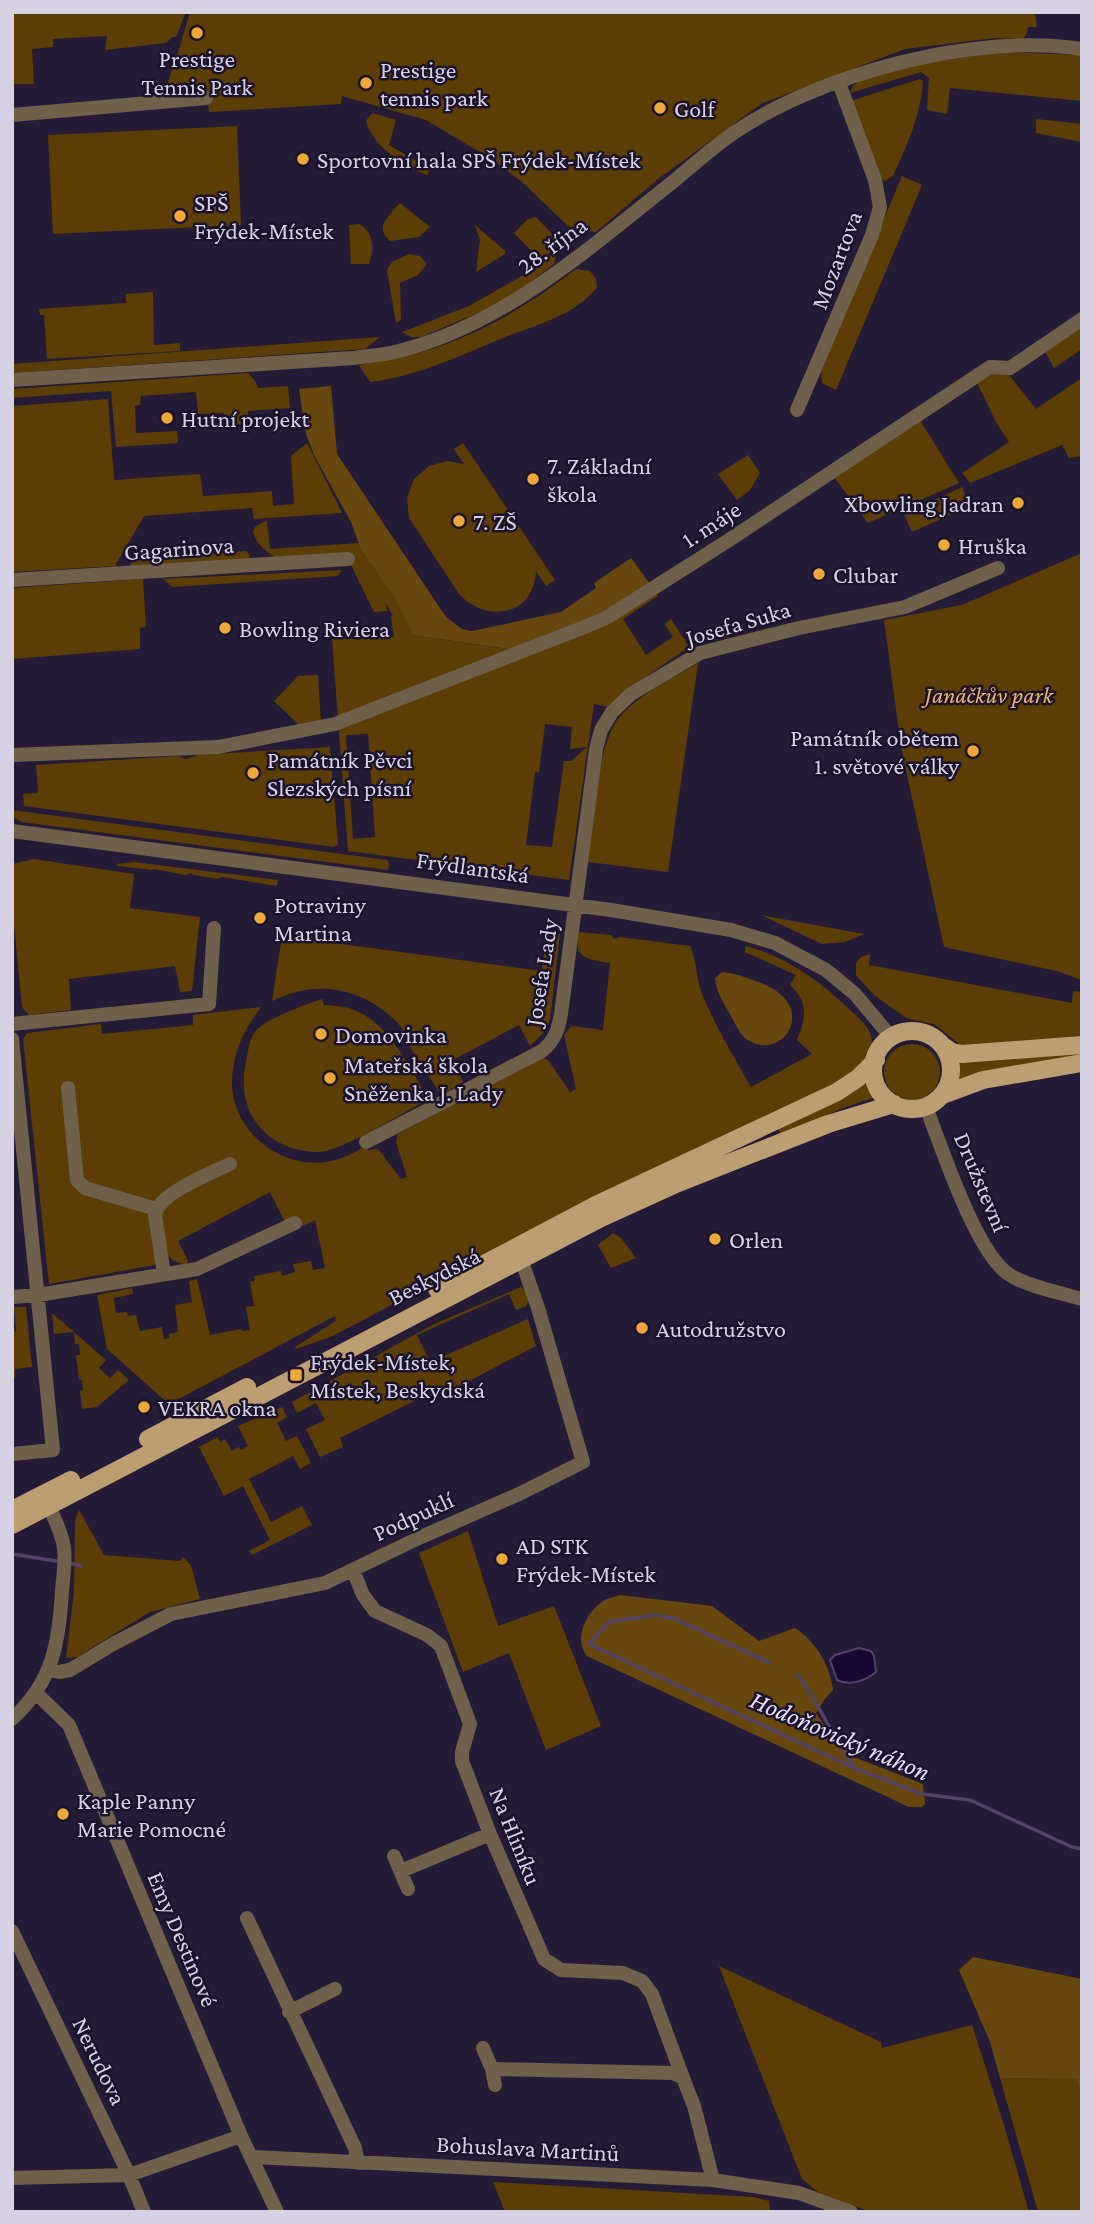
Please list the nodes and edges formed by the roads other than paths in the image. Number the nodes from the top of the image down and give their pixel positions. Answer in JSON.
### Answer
{"nodes":[{"id":1,"x":1082,"y":49,"type":"edge"},
{"id":2,"x":839,"y":83,"type":"junction"},
{"id":3,"x":206,"y":98,"type":"dead end"},
{"id":4,"x":12,"y":115,"type":"edge"},
{"id":5,"x":1082,"y":319,"type":"edge"},
{"id":6,"x":12,"y":380,"type":"edge"},
{"id":7,"x":797,"y":411,"type":"dead end"},
{"id":8,"x":348,"y":559,"type":"dead end"},
{"id":9,"x":998,"y":568,"type":"dead end"},
{"id":10,"x":12,"y":580,"type":"edge"},
{"id":11,"x":12,"y":755,"type":"edge"},
{"id":12,"x":12,"y":831,"type":"edge"},
{"id":13,"x":574,"y":906,"type":"junction"},
{"id":14,"x":214,"y":928,"type":"dead end"},
{"id":15,"x":12,"y":1024,"type":"edge"},
{"id":16,"x":891,"y":1037,"type":"junction"},
{"id":17,"x":12,"y":1040,"type":"edge"},
{"id":18,"x":942,"y":1045,"type":"junction"},
{"id":19,"x":1082,"y":1045,"type":"edge"},
{"id":20,"x":876,"y":1060,"type":"junction"},
{"id":21,"x":1082,"y":1063,"type":"edge"},
{"id":22,"x":68,"y":1088,"type":"dead end"},
{"id":23,"x":945,"y":1094,"type":"junction"},
{"id":24,"x":894,"y":1104,"type":"junction"},
{"id":25,"x":926,"y":1107,"type":"junction"},
{"id":26,"x":366,"y":1142,"type":"dead end"},
{"id":27,"x":230,"y":1164,"type":"dead end"},
{"id":28,"x":156,"y":1209,"type":"junction"},
{"id":29,"x":295,"y":1223,"type":"dead end"},
{"id":30,"x":519,"y":1252,"type":"junction"},
{"id":31,"x":164,"y":1274,"type":"junction"},
{"id":32,"x":38,"y":1295,"type":"junction"},
{"id":33,"x":12,"y":1297,"type":"edge"},
{"id":34,"x":1082,"y":1299,"type":"edge"},
{"id":35,"x":12,"y":1454,"type":"edge"},
{"id":36,"x":46,"y":1500,"type":"junction"},
{"id":37,"x":12,"y":1510,"type":"edge"},
{"id":38,"x":12,"y":1525,"type":"edge"},
{"id":39,"x":353,"y":1570,"type":"junction"},
{"id":40,"x":49,"y":1670,"type":"junction"},
{"id":41,"x":36,"y":1693,"type":"junction"},
{"id":42,"x":12,"y":1719,"type":"edge"},
{"id":43,"x":490,"y":1834,"type":"junction"},
{"id":44,"x":394,"y":1856,"type":"dead end"},
{"id":45,"x":401,"y":1871,"type":"junction"},
{"id":46,"x":408,"y":1889,"type":"dead end"},
{"id":47,"x":247,"y":1918,"type":"dead end"},
{"id":48,"x":12,"y":1931,"type":"edge"},
{"id":49,"x":335,"y":1989,"type":"dead end"},
{"id":50,"x":289,"y":2012,"type":"junction"},
{"id":51,"x":483,"y":2048,"type":"dead end"},
{"id":52,"x":492,"y":2069,"type":"junction"},
{"id":53,"x":683,"y":2078,"type":"junction"},
{"id":54,"x":495,"y":2085,"type":"dead end"},
{"id":55,"x":241,"y":2136,"type":"junction"},
{"id":56,"x":253,"y":2157,"type":"junction"},
{"id":57,"x":358,"y":2163,"type":"junction"},
{"id":58,"x":129,"y":2175,"type":"junction"},
{"id":59,"x":12,"y":2178,"type":"edge"},
{"id":60,"x":713,"y":2180,"type":"junction"},
{"id":61,"x":144,"y":2212,"type":"edge"},
{"id":62,"x":277,"y":2212,"type":"edge"},
{"id":63,"x":851,"y":2212,"type":"edge"}],
"edges":[{"from":1,"to":2,"type":"street","name":"28. října"},
{"from":2,"to":6,"type":"street","name":"28. října"},
{"from":2,"to":7,"type":"street","name":"Mozartova"},
{"from":3,"to":4,"type":"street"},
{"from":5,"to":11,"type":"street","name":"1. máje"},
{"from":8,"to":10,"type":"street","name":"Gagarinova"},
{"from":9,"to":13,"type":"street","name":"Josefa Suka"},
{"from":12,"to":13,"type":"street","name":"Frýdlantská"},
{"from":13,"to":16,"type":"street","name":"Frýdlantská"},
{"from":13,"to":26,"type":"street","name":"Josefa Lady"},
{"from":14,"to":15,"type":"street"},
{"from":16,"to":18,"type":"main road"},
{"from":16,"to":20,"type":"main road"},
{"from":17,"to":32,"type":"street"},
{"from":18,"to":19,"type":"main road"},
{"from":18,"to":23,"type":"main road"},
{"from":20,"to":24,"type":"main road"},
{"from":20,"to":30,"type":"main road","name":"Beskydská"},
{"from":21,"to":23,"type":"main road"},
{"from":22,"to":28,"type":"street"},
{"from":23,"to":25,"type":"main road"},
{"from":24,"to":25,"type":"main road"},
{"from":24,"to":30,"type":"main road","name":"Beskydská"},
{"from":25,"to":34,"type":"street","name":"Družstevní"},
{"from":27,"to":28,"type":"street"},
{"from":28,"to":31,"type":"street"},
{"from":29,"to":31,"type":"street"},
{"from":30,"to":36,"type":"main road","name":"Beskydská"},
{"from":30,"to":39,"type":"street","name":"Podpuklí"},
{"from":31,"to":32,"type":"street"},
{"from":32,"to":33,"type":"street"},
{"from":32,"to":35,"type":"street"},
{"from":36,"to":37,"type":"main road","name":"Beskydská"},
{"from":36,"to":38,"type":"main road","name":"Beskydská"},
{"from":36,"to":40,"type":"street"},
{"from":39,"to":40,"type":"street","name":"Podpuklí"},
{"from":39,"to":43,"type":"street","name":"Na Hliníku"},
{"from":40,"to":41,"type":"street"},
{"from":41,"to":42,"type":"street"},
{"from":41,"to":55,"type":"street","name":"Emy Destinové"},
{"from":43,"to":45,"type":"street"},
{"from":43,"to":53,"type":"street","name":"Na Hliníku"},
{"from":44,"to":45,"type":"street"},
{"from":45,"to":46,"type":"street"},
{"from":47,"to":50,"type":"street"},
{"from":48,"to":58,"type":"street","name":"Nerudova"},
{"from":49,"to":50,"type":"street"},
{"from":50,"to":57,"type":"street"},
{"from":51,"to":52,"type":"street"},
{"from":52,"to":53,"type":"street"},
{"from":52,"to":54,"type":"street"},
{"from":53,"to":60,"type":"street","name":"Na Hliníku"},
{"from":55,"to":56,"type":"street","name":"Emy Destinové"},
{"from":55,"to":58,"type":"street"},
{"from":56,"to":57,"type":"street","name":"Bohuslava Martinů"},
{"from":56,"to":62,"type":"street","name":"Emy Destinové"},
{"from":57,"to":60,"type":"street","name":"Bohuslava Martinů"},
{"from":58,"to":59,"type":"street"},
{"from":58,"to":61,"type":"street","name":"Nerudova"},
{"from":60,"to":63,"type":"street","name":"Bohuslava Martinů"}]}
